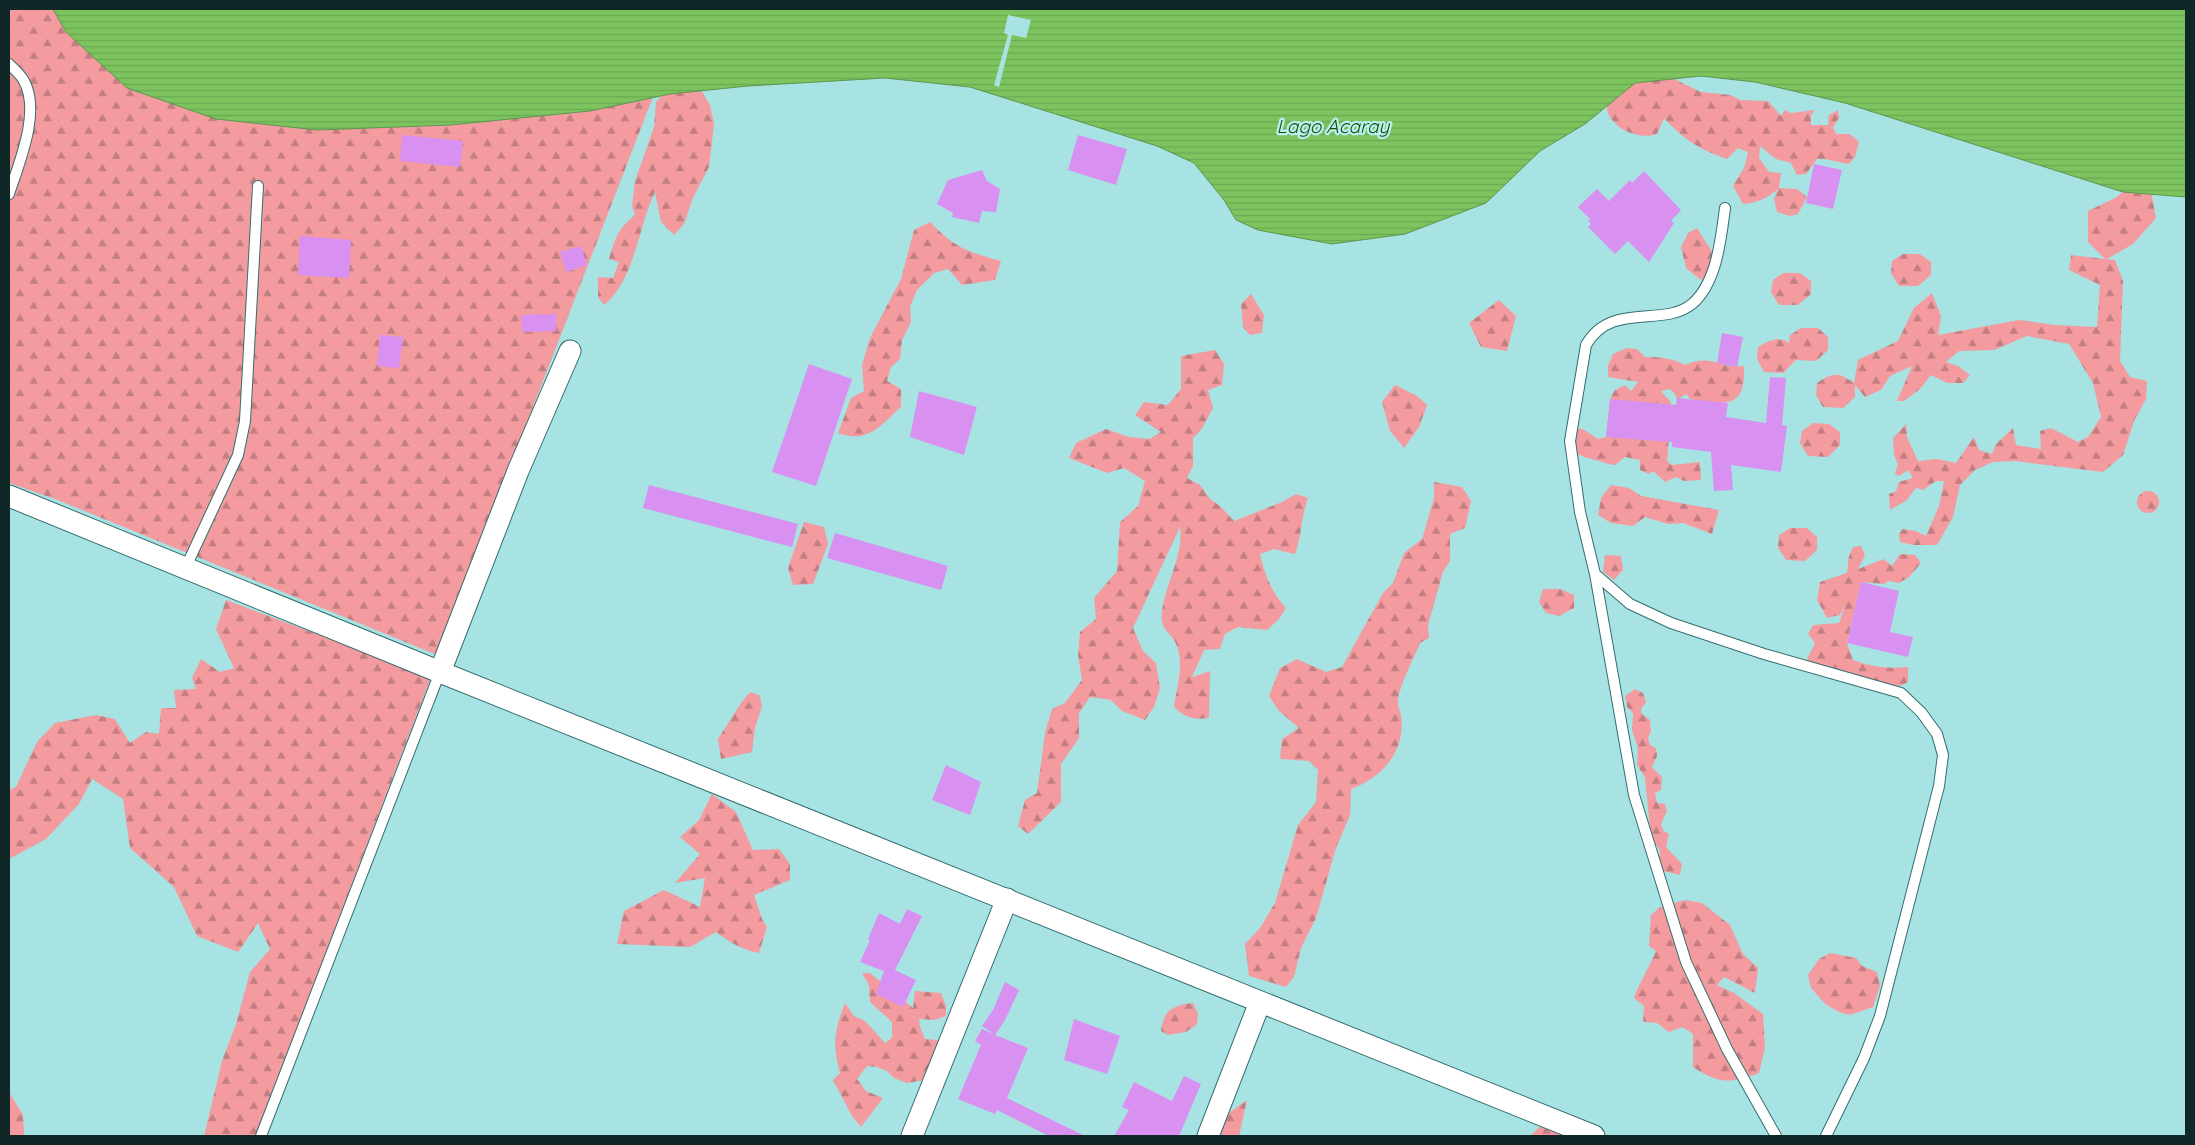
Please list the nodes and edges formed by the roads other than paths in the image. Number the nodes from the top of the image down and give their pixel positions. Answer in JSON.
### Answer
{"nodes":[{"id":1,"x":9,"y":64,"type":"edge"},
{"id":2,"x":258,"y":186,"type":"dead end"},
{"id":3,"x":9,"y":194,"type":"edge"},
{"id":4,"x":1726,"y":208,"type":"dead end"},
{"id":5,"x":570,"y":351,"type":"dead end"},
{"id":6,"x":9,"y":496,"type":"edge"},
{"id":7,"x":185,"y":569,"type":"junction"},
{"id":8,"x":1595,"y":574,"type":"junction"},
{"id":9,"x":440,"y":672,"type":"junction"},
{"id":10,"x":1007,"y":899,"type":"junction"},
{"id":11,"x":1260,"y":1002,"type":"junction"},
{"id":12,"x":260,"y":1136,"type":"edge"},
{"id":13,"x":912,"y":1136,"type":"edge"},
{"id":14,"x":1208,"y":1136,"type":"edge"},
{"id":15,"x":1594,"y":1136,"type":"edge"},
{"id":16,"x":1776,"y":1136,"type":"edge"},
{"id":17,"x":1826,"y":1136,"type":"edge"}],
"edges":[{"from":1,"to":3,"type":"lane"},
{"from":2,"to":7,"type":"lane"},
{"from":4,"to":8,"type":"lane"},
{"from":5,"to":9,"type":"street"},
{"from":6,"to":7,"type":"street"},
{"from":7,"to":9,"type":"street"},
{"from":8,"to":16,"type":"lane"},
{"from":8,"to":17,"type":"lane"},
{"from":9,"to":10,"type":"street"},
{"from":9,"to":12,"type":"lane"},
{"from":10,"to":11,"type":"street"},
{"from":10,"to":13,"type":"street"},
{"from":11,"to":14,"type":"street"},
{"from":11,"to":15,"type":"street"}]}
